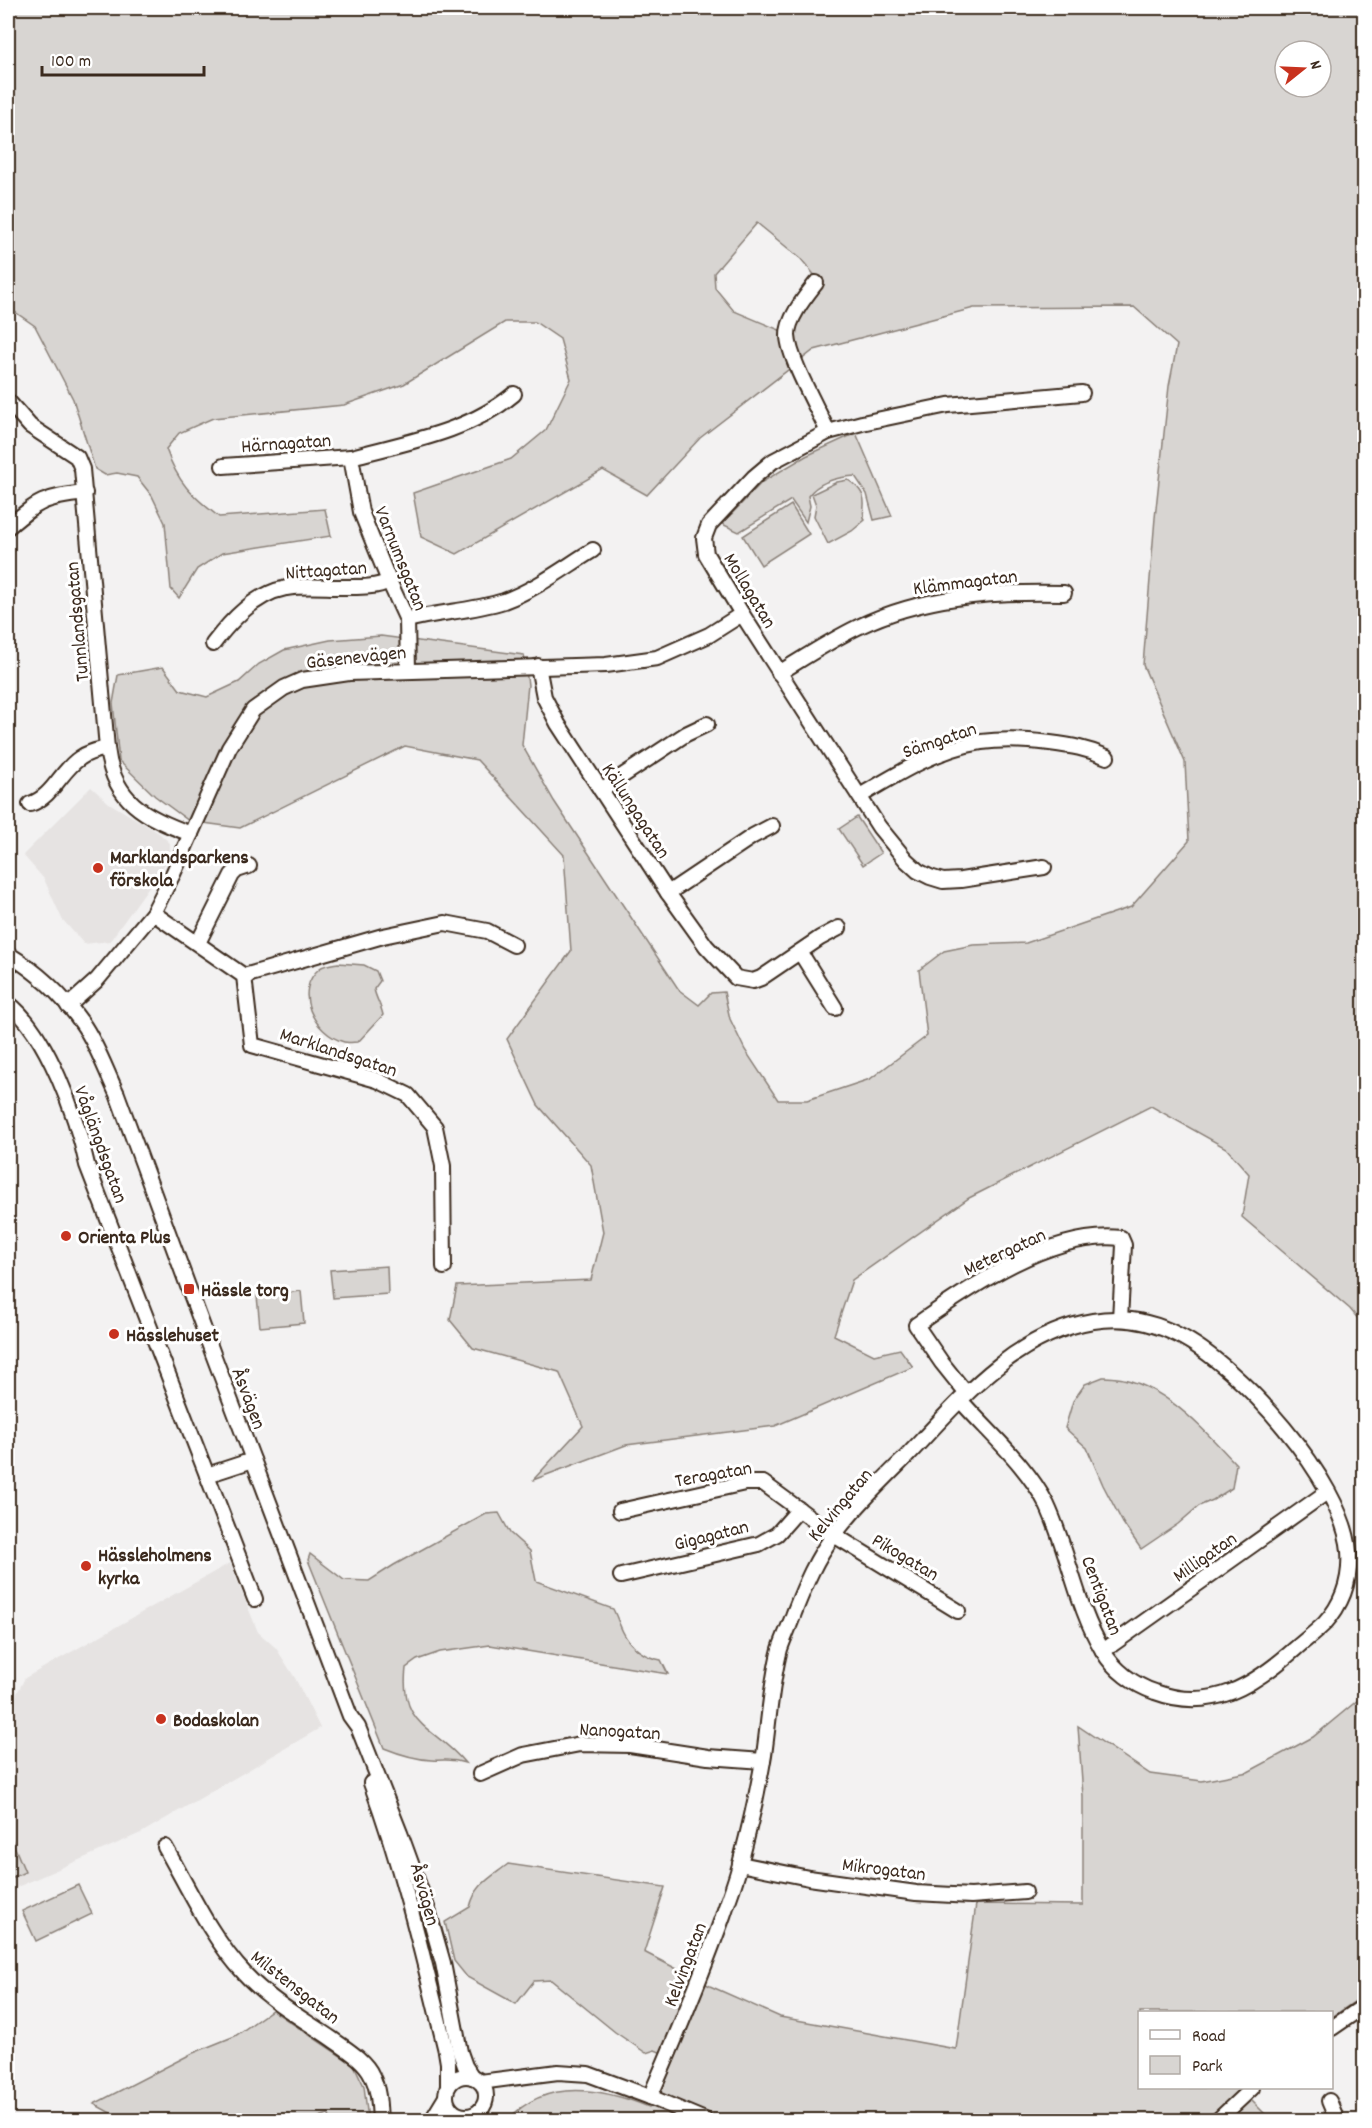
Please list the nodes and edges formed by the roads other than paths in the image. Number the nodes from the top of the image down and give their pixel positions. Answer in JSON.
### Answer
{"nodes":[{"id":1,"x":816,"y":283,"type":"dead end"},
{"id":2,"x":1082,"y":393,"type":"dead end"},
{"id":3,"x":514,"y":394,"type":"dead end"},
{"id":4,"x":8,"y":401,"type":"edge"},
{"id":5,"x":828,"y":432,"type":"junction"},
{"id":6,"x":351,"y":457,"type":"junction"},
{"id":7,"x":223,"y":466,"type":"dead end"},
{"id":8,"x":85,"y":493,"type":"junction"},
{"id":9,"x":8,"y":527,"type":"edge"},
{"id":10,"x":593,"y":550,"type":"dead end"},
{"id":11,"x":389,"y":581,"type":"junction"},
{"id":12,"x":1065,"y":593,"type":"dead end"},
{"id":13,"x":742,"y":614,"type":"junction"},
{"id":14,"x":408,"y":620,"type":"junction"},
{"id":15,"x":213,"y":644,"type":"dead end"},
{"id":16,"x":538,"y":666,"type":"junction"},
{"id":17,"x":408,"y":670,"type":"junction"},
{"id":18,"x":779,"y":673,"type":"junction"},
{"id":19,"x":707,"y":724,"type":"dead end"},
{"id":20,"x":107,"y":748,"type":"junction"},
{"id":21,"x":1107,"y":757,"type":"dead end"},
{"id":22,"x":601,"y":790,"type":"junction"},
{"id":23,"x":860,"y":796,"type":"junction"},
{"id":24,"x":30,"y":804,"type":"dead end"},
{"id":25,"x":772,"y":826,"type":"dead end"},
{"id":26,"x":191,"y":834,"type":"junction"},
{"id":27,"x":249,"y":866,"type":"dead end"},
{"id":28,"x":1044,"y":867,"type":"dead end"},
{"id":29,"x":668,"y":893,"type":"junction"},
{"id":30,"x":153,"y":913,"type":"junction"},
{"id":31,"x":839,"y":928,"type":"dead end"},
{"id":32,"x":198,"y":943,"type":"junction"},
{"id":33,"x":514,"y":945,"type":"dead end"},
{"id":34,"x":800,"y":952,"type":"junction"},
{"id":35,"x":8,"y":954,"type":"edge"},
{"id":36,"x":244,"y":976,"type":"junction"},
{"id":37,"x":8,"y":1003,"type":"edge"},
{"id":38,"x":68,"y":1006,"type":"junction"},
{"id":39,"x":835,"y":1008,"type":"dead end"},
{"id":40,"x":444,"y":1267,"type":"dead end"},
{"id":41,"x":1120,"y":1319,"type":"junction"},
{"id":42,"x":963,"y":1396,"type":"junction"},
{"id":43,"x":253,"y":1460,"type":"junction"},
{"id":44,"x":207,"y":1475,"type":"junction"},
{"id":45,"x":1327,"y":1492,"type":"junction"},
{"id":46,"x":799,"y":1509,"type":"junction"},
{"id":47,"x":620,"y":1511,"type":"dead end"},
{"id":48,"x":834,"y":1535,"type":"junction"},
{"id":49,"x":621,"y":1576,"type":"dead end"},
{"id":50,"x":255,"y":1599,"type":"dead end"},
{"id":51,"x":958,"y":1611,"type":"dead end"},
{"id":52,"x":1103,"y":1651,"type":"junction"},
{"id":53,"x":350,"y":1716,"type":"junction"},
{"id":54,"x":763,"y":1761,"type":"junction"},
{"id":55,"x":480,"y":1774,"type":"dead end"},
{"id":56,"x":165,"y":1847,"type":"dead end"},
{"id":57,"x":740,"y":1864,"type":"junction"},
{"id":58,"x":1025,"y":1892,"type":"dead end"},
{"id":59,"x":1365,"y":2006,"type":"edge"},
{"id":60,"x":1333,"y":2027,"type":"edge"},
{"id":61,"x":516,"y":2078,"type":"junction"},
{"id":62,"x":476,"y":2080,"type":"junction"},
{"id":63,"x":1251,"y":2089,"type":"edge"},
{"id":64,"x":447,"y":2092,"type":"junction"},
{"id":65,"x":650,"y":2097,"type":"junction"},
{"id":66,"x":1329,"y":2101,"type":"dead end"},
{"id":67,"x":478,"y":2111,"type":"edge"},
{"id":68,"x":455,"y":2116,"type":"edge"},
{"id":69,"x":380,"y":2121,"type":"edge"},
{"id":70,"x":434,"y":2121,"type":"edge"},
{"id":71,"x":705,"y":2121,"type":"edge"},
{"id":72,"x":1218,"y":2121,"type":"edge"},
{"id":73,"x":1337,"y":2121,"type":"edge"}],
"edges":[{"from":1,"to":5,"type":"street"},
{"from":2,"to":5,"type":"street","name":"Mollagatan"},
{"from":3,"to":6,"type":"street"},
{"from":4,"to":8,"type":"street","name":"Tunnlandsgatan"},
{"from":5,"to":13,"type":"street","name":"Mollagatan"},
{"from":6,"to":7,"type":"street","name":"Härnagatan"},
{"from":6,"to":11,"type":"street","name":"Varnumsgatan"},
{"from":8,"to":9,"type":"street"},
{"from":8,"to":20,"type":"street","name":"Tunnlandsgatan"},
{"from":10,"to":14,"type":"street"},
{"from":11,"to":14,"type":"street","name":"Varnumsgatan"},
{"from":11,"to":15,"type":"street","name":"Nittagatan"},
{"from":12,"to":18,"type":"street","name":"Klämmagatan"},
{"from":13,"to":16,"type":"street","name":"Gäsenevägen"},
{"from":13,"to":18,"type":"street","name":"Mollagatan"},
{"from":14,"to":17,"type":"street","name":"Varnumsgatan"},
{"from":16,"to":17,"type":"street","name":"Gäsenevägen"},
{"from":16,"to":22,"type":"street","name":"Källungagatan"},
{"from":17,"to":26,"type":"street","name":"Gäsenevägen"},
{"from":18,"to":23,"type":"street","name":"Mollagatan"},
{"from":19,"to":22,"type":"street"},
{"from":20,"to":24,"type":"street"},
{"from":20,"to":26,"type":"street","name":"Tunnlandsgatan"},
{"from":21,"to":23,"type":"street","name":"Sämgatan"},
{"from":22,"to":29,"type":"street","name":"Källungagatan"},
{"from":23,"to":28,"type":"street","name":"Mollagatan"},
{"from":25,"to":29,"type":"street"},
{"from":26,"to":30,"type":"street","name":"Gäsenevägen"},
{"from":27,"to":32,"type":"street"},
{"from":29,"to":34,"type":"street","name":"Källungagatan"},
{"from":30,"to":32,"type":"street"},
{"from":30,"to":38,"type":"street","name":"Gäsenevägen"},
{"from":31,"to":34,"type":"street"},
{"from":32,"to":36,"type":"street"},
{"from":33,"to":36,"type":"street"},
{"from":34,"to":39,"type":"street"},
{"from":35,"to":38,"type":"street","name":"Åsvägen"},
{"from":36,"to":40,"type":"street","name":"Marklandsgatan"},
{"from":37,"to":44,"type":"street","name":"Våglängdsgatan"},
{"from":38,"to":43,"type":"street","name":"Åsvägen"},
{"from":41,"to":42,"type":"street","name":"Kelvingatan"},
{"from":41,"to":42,"type":"street","name":"Metergatan"},
{"from":41,"to":45,"type":"street","name":"Kelvingatan"},
{"from":42,"to":48,"type":"street","name":"Kelvingatan"},
{"from":42,"to":52,"type":"street","name":"Centigatan"},
{"from":43,"to":44,"type":"street"},
{"from":43,"to":53,"type":"street","name":"Åsvägen"},
{"from":44,"to":50,"type":"street","name":"Våglängdsgatan"},
{"from":45,"to":52,"type":"street","name":"Milligatan"},
{"from":45,"to":52,"type":"street","name":"Centigatan"},
{"from":46,"to":47,"type":"street","name":"Teragatan"},
{"from":46,"to":48,"type":"street","name":"Teragatan"},
{"from":46,"to":49,"type":"street","name":"Gigagatan"},
{"from":48,"to":51,"type":"street","name":"Pikogatan"},
{"from":48,"to":54,"type":"street","name":"Kelvingatan"},
{"from":53,"to":62,"type":"street","name":"Åsvägen"},
{"from":53,"to":64,"type":"street","name":"Åsvägen"},
{"from":54,"to":55,"type":"street","name":"Nanogatan"},
{"from":54,"to":57,"type":"street","name":"Kelvingatan"},
{"from":56,"to":69,"type":"street","name":"Milstensgatan"},
{"from":57,"to":58,"type":"street","name":"Mikrogatan"},
{"from":57,"to":65,"type":"street","name":"Kelvingatan"},
{"from":59,"to":60,"type":"street"},
{"from":61,"to":62,"type":"street"},
{"from":61,"to":65,"type":"street"},
{"from":61,"to":67,"type":"street"},
{"from":62,"to":64,"type":"street"},
{"from":62,"to":67,"type":"street"},
{"from":63,"to":72,"type":"street"},
{"from":64,"to":68,"type":"street"},
{"from":64,"to":70,"type":"street"},
{"from":65,"to":71,"type":"street"},
{"from":66,"to":73,"type":"street"},
{"from":67,"to":68,"type":"street"},
{"from":68,"to":70,"type":"street"}]}
